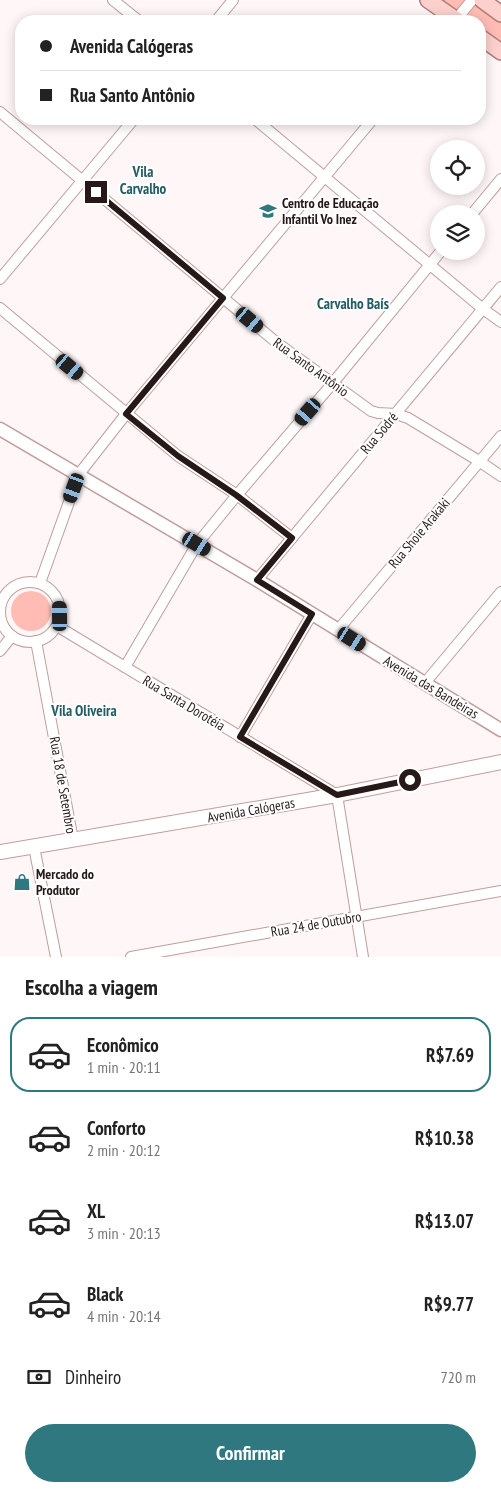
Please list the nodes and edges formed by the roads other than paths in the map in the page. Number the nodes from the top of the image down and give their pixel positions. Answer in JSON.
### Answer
{"nodes":[{"id":1,"x":114,"y":0,"type":"edge"},
{"id":2,"x":233,"y":0,"type":"edge"},
{"id":3,"x":428,"y":0,"type":"edge"},
{"id":4,"x":472,"y":0,"type":"edge"},
{"id":5,"x":482,"y":0,"type":"edge"},
{"id":6,"x":501,"y":14,"type":"edge"},
{"id":7,"x":132,"y":15,"type":"edge"},
{"id":8,"x":221,"y":15,"type":"edge"},
{"id":9,"x":448,"y":15,"type":"edge"},
{"id":10,"x":461,"y":15,"type":"edge"},
{"id":11,"x":486,"y":41,"type":"edge"},
{"id":12,"x":501,"y":52,"type":"edge"},
{"id":13,"x":0,"y":112,"type":"edge"},
{"id":14,"x":15,"y":125,"type":"edge"},
{"id":15,"x":15,"y":125,"type":"edge"},
{"id":16,"x":129,"y":125,"type":"edge"},
{"id":17,"x":263,"y":125,"type":"edge"},
{"id":18,"x":368,"y":125,"type":"edge"},
{"id":19,"x":325,"y":177,"type":"junction"},
{"id":20,"x":501,"y":179,"type":"edge"},
{"id":21,"x":82,"y":181,"type":"junction"},
{"id":22,"x":479,"y":205,"type":"edge"},
{"id":23,"x":433,"y":260,"type":"edge"},
{"id":24,"x":430,"y":264,"type":"junction"},
{"id":25,"x":0,"y":279,"type":"edge"},
{"id":26,"x":501,"y":286,"type":"edge"},
{"id":27,"x":223,"y":298,"type":"junction"},
{"id":28,"x":0,"y":308,"type":"edge"},
{"id":29,"x":483,"y":309,"type":"junction"},
{"id":30,"x":501,"y":322,"type":"edge"},
{"id":31,"x":332,"y":384,"type":"junction"},
{"id":32,"x":126,"y":414,"type":"junction"},
{"id":33,"x":396,"y":414,"type":"junction"},
{"id":34,"x":0,"y":428,"type":"edge"},
{"id":35,"x":501,"y":436,"type":"edge"},
{"id":36,"x":479,"y":461,"type":"junction"},
{"id":37,"x":79,"y":474,"type":"junction"},
{"id":38,"x":501,"y":476,"type":"edge"},
{"id":39,"x":236,"y":495,"type":"junction"},
{"id":40,"x":292,"y":538,"type":"junction"},
{"id":41,"x":197,"y":544,"type":"junction"},
{"id":42,"x":257,"y":580,"type":"junction"},
{"id":43,"x":40,"y":583,"type":"junction"},
{"id":44,"x":501,"y":592,"type":"edge"},
{"id":45,"x":2,"y":594,"type":"edge"},
{"id":46,"x":312,"y":614,"type":"junction"},
{"id":47,"x":57,"y":626,"type":"junction"},
{"id":48,"x":338,"y":630,"type":"junction"},
{"id":49,"x":12,"y":636,"type":"junction"},
{"id":50,"x":36,"y":641,"type":"junction"},
{"id":51,"x":0,"y":651,"type":"edge"},
{"id":52,"x":124,"y":667,"type":"junction"},
{"id":53,"x":424,"y":684,"type":"junction"},
{"id":54,"x":501,"y":730,"type":"edge"},
{"id":55,"x":240,"y":737,"type":"junction"},
{"id":56,"x":501,"y":762,"type":"edge"},
{"id":57,"x":337,"y":795,"type":"junction"},
{"id":58,"x":73,"y":840,"type":"junction"},
{"id":59,"x":34,"y":847,"type":"junction"},
{"id":60,"x":0,"y":852,"type":"edge"},
{"id":61,"x":501,"y":891,"type":"edge"},
{"id":62,"x":356,"y":917,"type":"junction"},
{"id":63,"x":56,"y":957,"type":"edge"},
{"id":64,"x":131,"y":957,"type":"edge"},
{"id":65,"x":362,"y":957,"type":"edge"}],
"edges":[{"from":1,"to":7,"type":"street"},
{"from":2,"to":8,"type":"street"},
{"from":3,"to":9,"type":"main road"},
{"from":4,"to":10,"type":"street"},
{"from":5,"to":6,"type":"main road"},
{"from":11,"to":12,"type":"main road"},
{"from":13,"to":15,"type":"street","name":"Rua Santo Antônio"},
{"from":14,"to":21,"type":"street","name":"Rua Santo Antônio"},
{"from":16,"to":21,"type":"street"},
{"from":17,"to":19,"type":"street"},
{"from":18,"to":19,"type":"street"},
{"from":19,"to":24,"type":"street"},
{"from":19,"to":27,"type":"street"},
{"from":20,"to":22,"type":"street"},
{"from":21,"to":25,"type":"street"},
{"from":21,"to":27,"type":"street","name":"Rua Santo Antônio"},
{"from":23,"to":24,"type":"street"},
{"from":24,"to":29,"type":"street"},
{"from":24,"to":31,"type":"street"},
{"from":26,"to":29,"type":"street","name":"Rua Sodré"},
{"from":27,"to":31,"type":"street","name":"Rua Santo Antônio"},
{"from":27,"to":32,"type":"street"},
{"from":28,"to":32,"type":"street"},
{"from":29,"to":30,"type":"street"},
{"from":29,"to":33,"type":"street","name":"Rua Sodré"},
{"from":31,"to":33,"type":"street","name":"Rua Santo Antônio"},
{"from":31,"to":39,"type":"street"},
{"from":32,"to":37,"type":"street"},
{"from":32,"to":39,"type":"street"},
{"from":33,"to":36,"type":"street","name":"Rua Santo Antônio"},
{"from":33,"to":40,"type":"street","name":"Rua Sodré"},
{"from":34,"to":37,"type":"street","name":"Avenida das Bandeiras"},
{"from":35,"to":36,"type":"street","name":"Rua Shoie Arakaki"},
{"from":36,"to":38,"type":"street","name":"Rua Santo Antônio"},
{"from":36,"to":48,"type":"street","name":"Rua Shoie Arakaki"},
{"from":37,"to":41,"type":"street","name":"Avenida das Bandeiras"},
{"from":37,"to":43,"type":"street"},
{"from":39,"to":40,"type":"street"},
{"from":39,"to":41,"type":"street"},
{"from":40,"to":42,"type":"street","name":"Rua Sodré"},
{"from":41,"to":42,"type":"street","name":"Avenida das Bandeiras"},
{"from":41,"to":52,"type":"street"},
{"from":42,"to":46,"type":"street","name":"Avenida das Bandeiras"},
{"from":43,"to":45,"type":"street"},
{"from":43,"to":47,"type":"street"},
{"from":44,"to":53,"type":"street"},
{"from":45,"to":49,"type":"street"},
{"from":46,"to":48,"type":"street","name":"Avenida das Bandeiras"},
{"from":46,"to":55,"type":"street"},
{"from":47,"to":50,"type":"street"},
{"from":47,"to":52,"type":"street","name":"Rua Santa Dorotéia"},
{"from":48,"to":53,"type":"street","name":"Avenida das Bandeiras"},
{"from":49,"to":50,"type":"street"},
{"from":49,"to":51,"type":"street"},
{"from":50,"to":58,"type":"street","name":"Rua 18 de Setembro"},
{"from":52,"to":55,"type":"street","name":"Rua Santa Dorotéia"},
{"from":53,"to":54,"type":"street","name":"Avenida das Bandeiras"},
{"from":55,"to":57,"type":"street","name":"Rua Santa Dorotéia"},
{"from":56,"to":57,"type":"main road","name":"Avenida Calógeras"},
{"from":57,"to":58,"type":"main road","name":"Avenida Calógeras"},
{"from":57,"to":62,"type":"street"},
{"from":58,"to":59,"type":"main road","name":"Avenida Calógeras"},
{"from":59,"to":60,"type":"main road","name":"Avenida Calógeras"},
{"from":59,"to":63,"type":"street"},
{"from":61,"to":62,"type":"street","name":"Rua 24 de Outubro"},
{"from":62,"to":64,"type":"street","name":"Rua 24 de Outubro"},
{"from":62,"to":65,"type":"street"}]}
